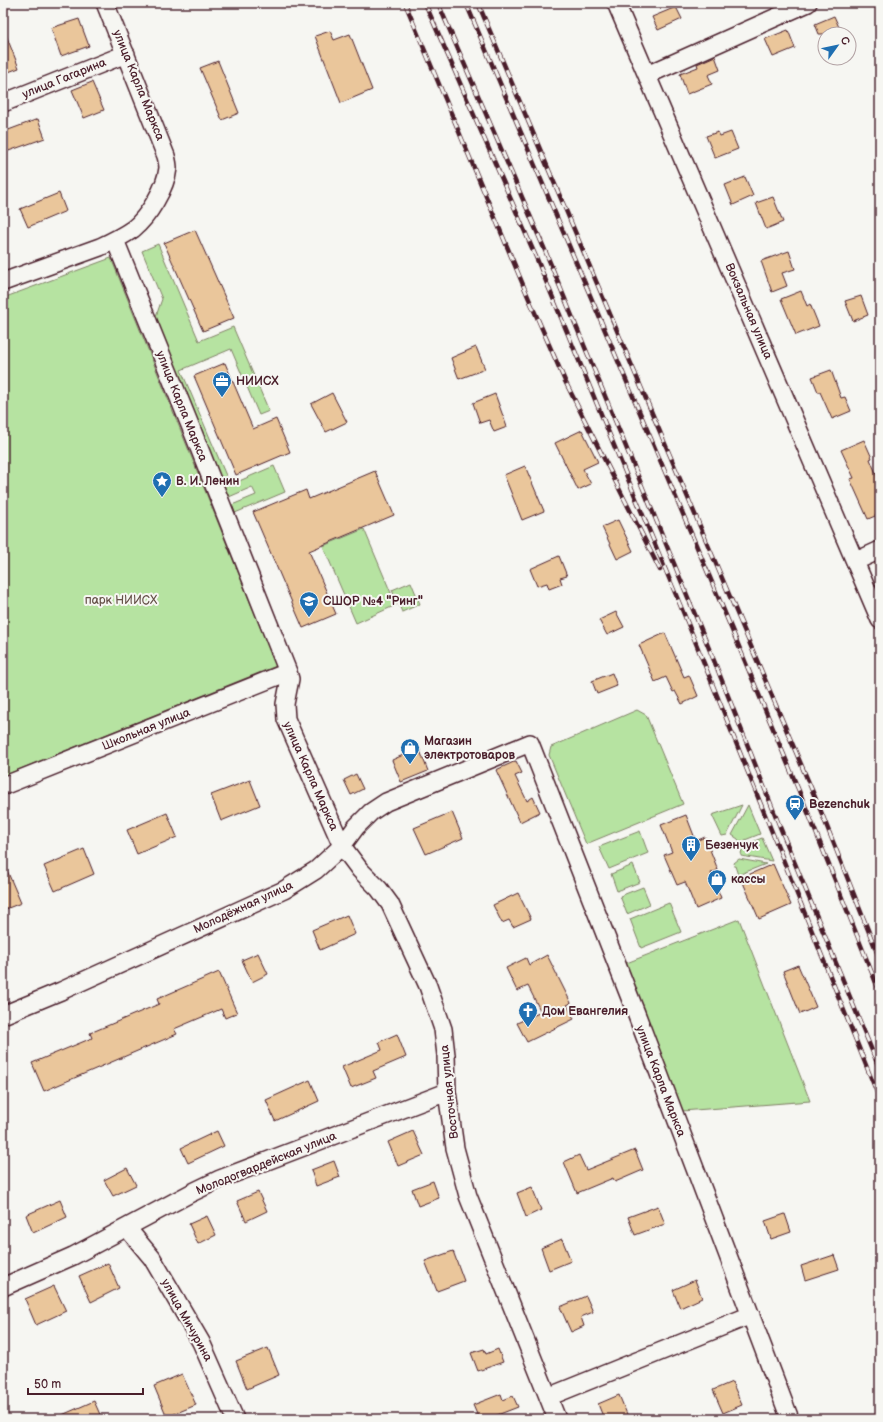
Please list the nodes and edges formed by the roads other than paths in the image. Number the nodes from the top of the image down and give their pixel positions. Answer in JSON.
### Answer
{"nodes":[{"id":1,"x":106,"y":3,"type":"edge"},
{"id":2,"x":616,"y":3,"type":"edge"},
{"id":3,"x":801,"y":4,"type":"edge"},
{"id":4,"x":126,"y":54,"type":"junction"},
{"id":5,"x":647,"y":75,"type":"junction"},
{"id":6,"x":3,"y":103,"type":"edge"},
{"id":7,"x":115,"y":240,"type":"junction"},
{"id":8,"x":3,"y":282,"type":"edge"},
{"id":9,"x":880,"y":550,"type":"edge"},
{"id":10,"x":856,"y":561,"type":"junction"},
{"id":11,"x":880,"y":620,"type":"edge"},
{"id":12,"x":288,"y":672,"type":"junction"},
{"id":13,"x":530,"y":743,"type":"joint"},
{"id":14,"x":3,"y":786,"type":"edge"},
{"id":15,"x":342,"y":846,"type":"junction"},
{"id":16,"x":3,"y":1016,"type":"edge"},
{"id":17,"x":447,"y":1092,"type":"junction"},
{"id":18,"x":127,"y":1228,"type":"junction"},
{"id":19,"x":3,"y":1287,"type":"edge"},
{"id":20,"x":751,"y":1315,"type":"junction"},
{"id":21,"x":548,"y":1397,"type":"junction"},
{"id":22,"x":236,"y":1419,"type":"edge"},
{"id":23,"x":557,"y":1419,"type":"edge"},
{"id":24,"x":790,"y":1419,"type":"edge"}],
"edges":[{"from":1,"to":4,"type":"street","name":"улица Карла Маркса"},
{"from":2,"to":5,"type":"street","name":"Вокзальная улица"},
{"from":3,"to":5,"type":"street"},
{"from":4,"to":6,"type":"street","name":"улица Гагарина"},
{"from":4,"to":7,"type":"street","name":"улица Карла Маркса"},
{"from":5,"to":10,"type":"street","name":"Вокзальная улица"},
{"from":7,"to":8,"type":"street"},
{"from":7,"to":12,"type":"street","name":"улица Карла Маркса"},
{"from":9,"to":10,"type":"street"},
{"from":10,"to":11,"type":"street","name":"Вокзальная улица"},
{"from":12,"to":14,"type":"street","name":"Школьная улица"},
{"from":12,"to":15,"type":"street","name":"улица Карла Маркса"},
{"from":13,"to":15,"type":"street","name":"Молодёжная улица"},
{"from":13,"to":20,"type":"street","name":"улица Карла Маркса"},
{"from":15,"to":16,"type":"street","name":"Молодёжная улица"},
{"from":15,"to":17,"type":"street","name":"Восточная улица"},
{"from":17,"to":18,"type":"street","name":"Молодогвардейская улица"},
{"from":17,"to":21,"type":"street","name":"Восточная улица"},
{"from":18,"to":19,"type":"street","name":"Молодогвардейская улица"},
{"from":18,"to":22,"type":"street","name":"улица Мичурина"},
{"from":20,"to":21,"type":"street"},
{"from":20,"to":24,"type":"street","name":"улица Карла Маркса"},
{"from":21,"to":23,"type":"street","name":"Восточная улица"}]}
